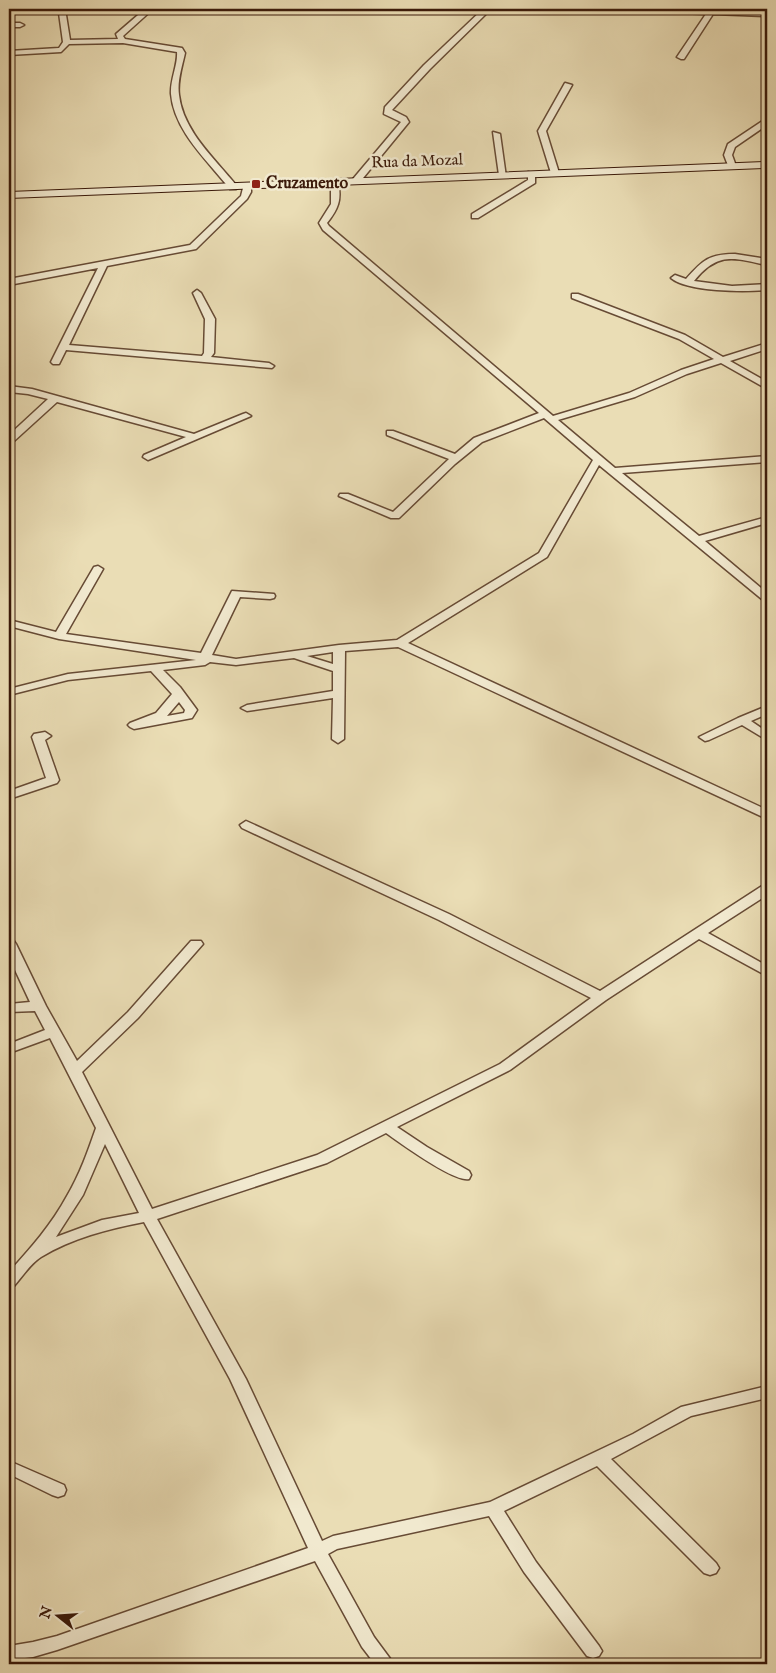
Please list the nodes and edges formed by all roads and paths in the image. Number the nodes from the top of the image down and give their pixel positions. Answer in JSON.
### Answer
{"nodes":[{"id":1,"x":149,"y":9,"type":"edge"},
{"id":2,"x":487,"y":9,"type":"edge"},
{"id":3,"x":623,"y":9,"type":"edge"},
{"id":4,"x":712,"y":10,"type":"edge"},
{"id":5,"x":767,"y":14,"type":"edge"},
{"id":6,"x":62,"y":15,"type":"dead end"},
{"id":7,"x":9,"y":25,"type":"edge"},
{"id":8,"x":20,"y":25,"type":"dead end"},
{"id":9,"x":124,"y":41,"type":"junction"},
{"id":10,"x":67,"y":42,"type":"junction"},
{"id":11,"x":9,"y":53,"type":"edge"},
{"id":12,"x":681,"y":57,"type":"dead end"},
{"id":13,"x":568,"y":85,"type":"dead end"},
{"id":14,"x":767,"y":122,"type":"edge"},
{"id":15,"x":496,"y":134,"type":"dead end"},
{"id":16,"x":767,"y":165,"type":"edge"},
{"id":17,"x":732,"y":166,"type":"junction"},
{"id":18,"x":555,"y":173,"type":"junction"},
{"id":19,"x":531,"y":174,"type":"junction"},
{"id":20,"x":503,"y":175,"type":"junction"},
{"id":21,"x":356,"y":181,"type":"junction"},
{"id":22,"x":334,"y":182,"type":"junction"},
{"id":23,"x":247,"y":186,"type":"junction"},
{"id":24,"x":233,"y":187,"type":"junction"},
{"id":25,"x":9,"y":195,"type":"edge"},
{"id":26,"x":475,"y":216,"type":"dead end"},
{"id":27,"x":767,"y":262,"type":"edge"},
{"id":28,"x":104,"y":264,"type":"junction"},
{"id":29,"x":675,"y":278,"type":"dead end"},
{"id":30,"x":9,"y":282,"type":"edge"},
{"id":31,"x":688,"y":282,"type":"junction"},
{"id":32,"x":767,"y":287,"type":"edge"},
{"id":33,"x":197,"y":293,"type":"dead end"},
{"id":34,"x":575,"y":296,"type":"dead end"},
{"id":35,"x":767,"y":346,"type":"edge"},
{"id":36,"x":63,"y":347,"type":"junction"},
{"id":37,"x":205,"y":359,"type":"junction"},
{"id":38,"x":722,"y":359,"type":"junction"},
{"id":39,"x":56,"y":362,"type":"dead end"},
{"id":40,"x":269,"y":366,"type":"dead end"},
{"id":41,"x":767,"y":386,"type":"edge"},
{"id":42,"x":9,"y":389,"type":"edge"},
{"id":43,"x":55,"y":398,"type":"junction"},
{"id":44,"x":246,"y":416,"type":"dead end"},
{"id":45,"x":549,"y":416,"type":"junction"},
{"id":46,"x":390,"y":433,"type":"dead end"},
{"id":47,"x":195,"y":436,"type":"junction"},
{"id":48,"x":9,"y":440,"type":"edge"},
{"id":49,"x":148,"y":457,"type":"dead end"},
{"id":50,"x":457,"y":458,"type":"junction"},
{"id":51,"x":598,"y":459,"type":"junction"},
{"id":52,"x":767,"y":459,"type":"edge"},
{"id":53,"x":612,"y":471,"type":"junction"},
{"id":54,"x":344,"y":496,"type":"dead end"},
{"id":55,"x":767,"y":520,"type":"edge"},
{"id":56,"x":698,"y":540,"type":"junction"},
{"id":57,"x":98,"y":569,"type":"dead end"},
{"id":58,"x":270,"y":596,"type":"dead end"},
{"id":59,"x":767,"y":598,"type":"edge"},
{"id":60,"x":9,"y":623,"type":"edge"},
{"id":61,"x":59,"y":636,"type":"junction"},
{"id":62,"x":400,"y":643,"type":"junction"},
{"id":63,"x":339,"y":648,"type":"junction"},
{"id":64,"x":294,"y":656,"type":"junction"},
{"id":65,"x":205,"y":657,"type":"junction"},
{"id":66,"x":223,"y":660,"type":"junction"},
{"id":67,"x":153,"y":667,"type":"junction"},
{"id":68,"x":337,"y":669,"type":"junction"},
{"id":69,"x":9,"y":692,"type":"edge"},
{"id":70,"x":178,"y":694,"type":"junction"},
{"id":71,"x":338,"y":694,"type":"junction"},
{"id":72,"x":246,"y":708,"type":"dead end"},
{"id":73,"x":767,"y":710,"type":"edge"},
{"id":74,"x":742,"y":720,"type":"junction"},
{"id":75,"x":153,"y":721,"type":"junction"},
{"id":76,"x":134,"y":725,"type":"dead end"},
{"id":77,"x":45,"y":736,"type":"dead end"},
{"id":78,"x":767,"y":737,"type":"edge"},
{"id":79,"x":705,"y":738,"type":"dead end"},
{"id":80,"x":338,"y":739,"type":"dead end"},
{"id":81,"x":9,"y":795,"type":"edge"},
{"id":82,"x":767,"y":814,"type":"edge"},
{"id":83,"x":246,"y":825,"type":"dead end"},
{"id":84,"x":767,"y":889,"type":"edge"},
{"id":85,"x":698,"y":933,"type":"junction"},
{"id":86,"x":9,"y":944,"type":"edge"},
{"id":87,"x":196,"y":944,"type":"dead end"},
{"id":88,"x":767,"y":972,"type":"edge"},
{"id":89,"x":601,"y":997,"type":"junction"},
{"id":90,"x":39,"y":1006,"type":"junction"},
{"id":91,"x":9,"y":1008,"type":"edge"},
{"id":92,"x":53,"y":1032,"type":"junction"},
{"id":93,"x":9,"y":1049,"type":"edge"},
{"id":94,"x":75,"y":1072,"type":"junction"},
{"id":95,"x":387,"y":1126,"type":"junction"},
{"id":96,"x":104,"y":1127,"type":"junction"},
{"id":97,"x":464,"y":1175,"type":"dead end"},
{"id":98,"x":148,"y":1216,"type":"junction"},
{"id":99,"x":32,"y":1255,"type":"junction"},
{"id":100,"x":11,"y":1276,"type":"edge"},
{"id":101,"x":767,"y":1392,"type":"edge"},
{"id":102,"x":598,"y":1457,"type":"junction"},
{"id":103,"x":9,"y":1467,"type":"edge"},
{"id":104,"x":58,"y":1490,"type":"dead end"},
{"id":105,"x":492,"y":1508,"type":"junction"},
{"id":106,"x":319,"y":1552,"type":"junction"},
{"id":107,"x":710,"y":1568,"type":"dead end"},
{"id":108,"x":593,"y":1651,"type":"dead end"},
{"id":109,"x":9,"y":1653,"type":"edge"},
{"id":110,"x":385,"y":1664,"type":"edge"}],
"edges":[{"from":1,"to":9,"type":"street"},
{"from":2,"to":21,"type":"street"},
{"from":3,"to":4,"type":"street"},
{"from":4,"to":5,"type":"street"},
{"from":4,"to":12,"type":"street"},
{"from":6,"to":10,"type":"street"},
{"from":7,"to":8,"type":"street"},
{"from":9,"to":10,"type":"street"},
{"from":9,"to":24,"type":"street"},
{"from":10,"to":11,"type":"street"},
{"from":13,"to":18,"type":"street"},
{"from":14,"to":17,"type":"street"},
{"from":15,"to":20,"type":"street"},
{"from":16,"to":17,"type":"main road","name":"Rua da Mozal"},
{"from":17,"to":18,"type":"main road","name":"Rua da Mozal"},
{"from":18,"to":19,"type":"main road","name":"Rua da Mozal"},
{"from":19,"to":20,"type":"main road","name":"Rua da Mozal"},
{"from":19,"to":26,"type":"street"},
{"from":20,"to":21,"type":"main road","name":"Rua da Mozal"},
{"from":21,"to":22,"type":"main road","name":"Rua da Mozal"},
{"from":22,"to":23,"type":"main road","name":"Rua da Mozal"},
{"from":22,"to":45,"type":"street"},
{"from":23,"to":24,"type":"main road","name":"Rua da Mozal"},
{"from":23,"to":28,"type":"street"},
{"from":24,"to":25,"type":"main road","name":"Rua da Mozal"},
{"from":27,"to":31,"type":"street"},
{"from":28,"to":30,"type":"street"},
{"from":28,"to":36,"type":"street"},
{"from":29,"to":31,"type":"street"},
{"from":31,"to":32,"type":"street"},
{"from":33,"to":37,"type":"street"},
{"from":34,"to":38,"type":"street"},
{"from":35,"to":38,"type":"street"},
{"from":36,"to":37,"type":"street"},
{"from":36,"to":39,"type":"street"},
{"from":37,"to":40,"type":"street"},
{"from":38,"to":41,"type":"street"},
{"from":38,"to":45,"type":"street"},
{"from":42,"to":43,"type":"street"},
{"from":43,"to":47,"type":"street"},
{"from":43,"to":48,"type":"street"},
{"from":44,"to":47,"type":"street"},
{"from":45,"to":50,"type":"street"},
{"from":45,"to":51,"type":"street"},
{"from":46,"to":50,"type":"street"},
{"from":47,"to":49,"type":"street"},
{"from":50,"to":54,"type":"street"},
{"from":51,"to":53,"type":"street"},
{"from":51,"to":62,"type":"street"},
{"from":52,"to":53,"type":"street"},
{"from":53,"to":56,"type":"street"},
{"from":55,"to":56,"type":"street"},
{"from":56,"to":59,"type":"street"},
{"from":57,"to":61,"type":"street"},
{"from":58,"to":65,"type":"street"},
{"from":60,"to":61,"type":"street"},
{"from":61,"to":65,"type":"street"},
{"from":62,"to":63,"type":"street"},
{"from":62,"to":82,"type":"street"},
{"from":63,"to":64,"type":"street"},
{"from":63,"to":68,"type":"street"},
{"from":64,"to":66,"type":"street"},
{"from":64,"to":68,"type":"street"},
{"from":65,"to":66,"type":"street"},
{"from":66,"to":67,"type":"street"},
{"from":67,"to":69,"type":"street"},
{"from":67,"to":70,"type":"street"},
{"from":68,"to":71,"type":"street"},
{"from":70,"to":75,"type":"street"},
{"from":70,"to":75,"type":"street"},
{"from":71,"to":72,"type":"street"},
{"from":71,"to":80,"type":"street"},
{"from":73,"to":74,"type":"street"},
{"from":74,"to":78,"type":"street"},
{"from":74,"to":79,"type":"street"},
{"from":75,"to":76,"type":"street"},
{"from":77,"to":81,"type":"street"},
{"from":83,"to":89,"type":"street"},
{"from":84,"to":85,"type":"street"},
{"from":85,"to":88,"type":"street"},
{"from":85,"to":89,"type":"street"},
{"from":86,"to":90,"type":"street"},
{"from":87,"to":94,"type":"street"},
{"from":89,"to":95,"type":"street"},
{"from":90,"to":91,"type":"street"},
{"from":90,"to":92,"type":"street"},
{"from":92,"to":93,"type":"street"},
{"from":92,"to":94,"type":"street"},
{"from":94,"to":96,"type":"street"},
{"from":95,"to":97,"type":"street"},
{"from":95,"to":98,"type":"street"},
{"from":96,"to":98,"type":"street"},
{"from":96,"to":99,"type":"street"},
{"from":98,"to":99,"type":"street"},
{"from":98,"to":106,"type":"street"},
{"from":99,"to":100,"type":"street"},
{"from":101,"to":102,"type":"street"},
{"from":102,"to":105,"type":"street"},
{"from":102,"to":107,"type":"street"},
{"from":103,"to":104,"type":"street"},
{"from":105,"to":106,"type":"street"},
{"from":105,"to":108,"type":"street"},
{"from":106,"to":109,"type":"street"},
{"from":106,"to":110,"type":"street"}]}
